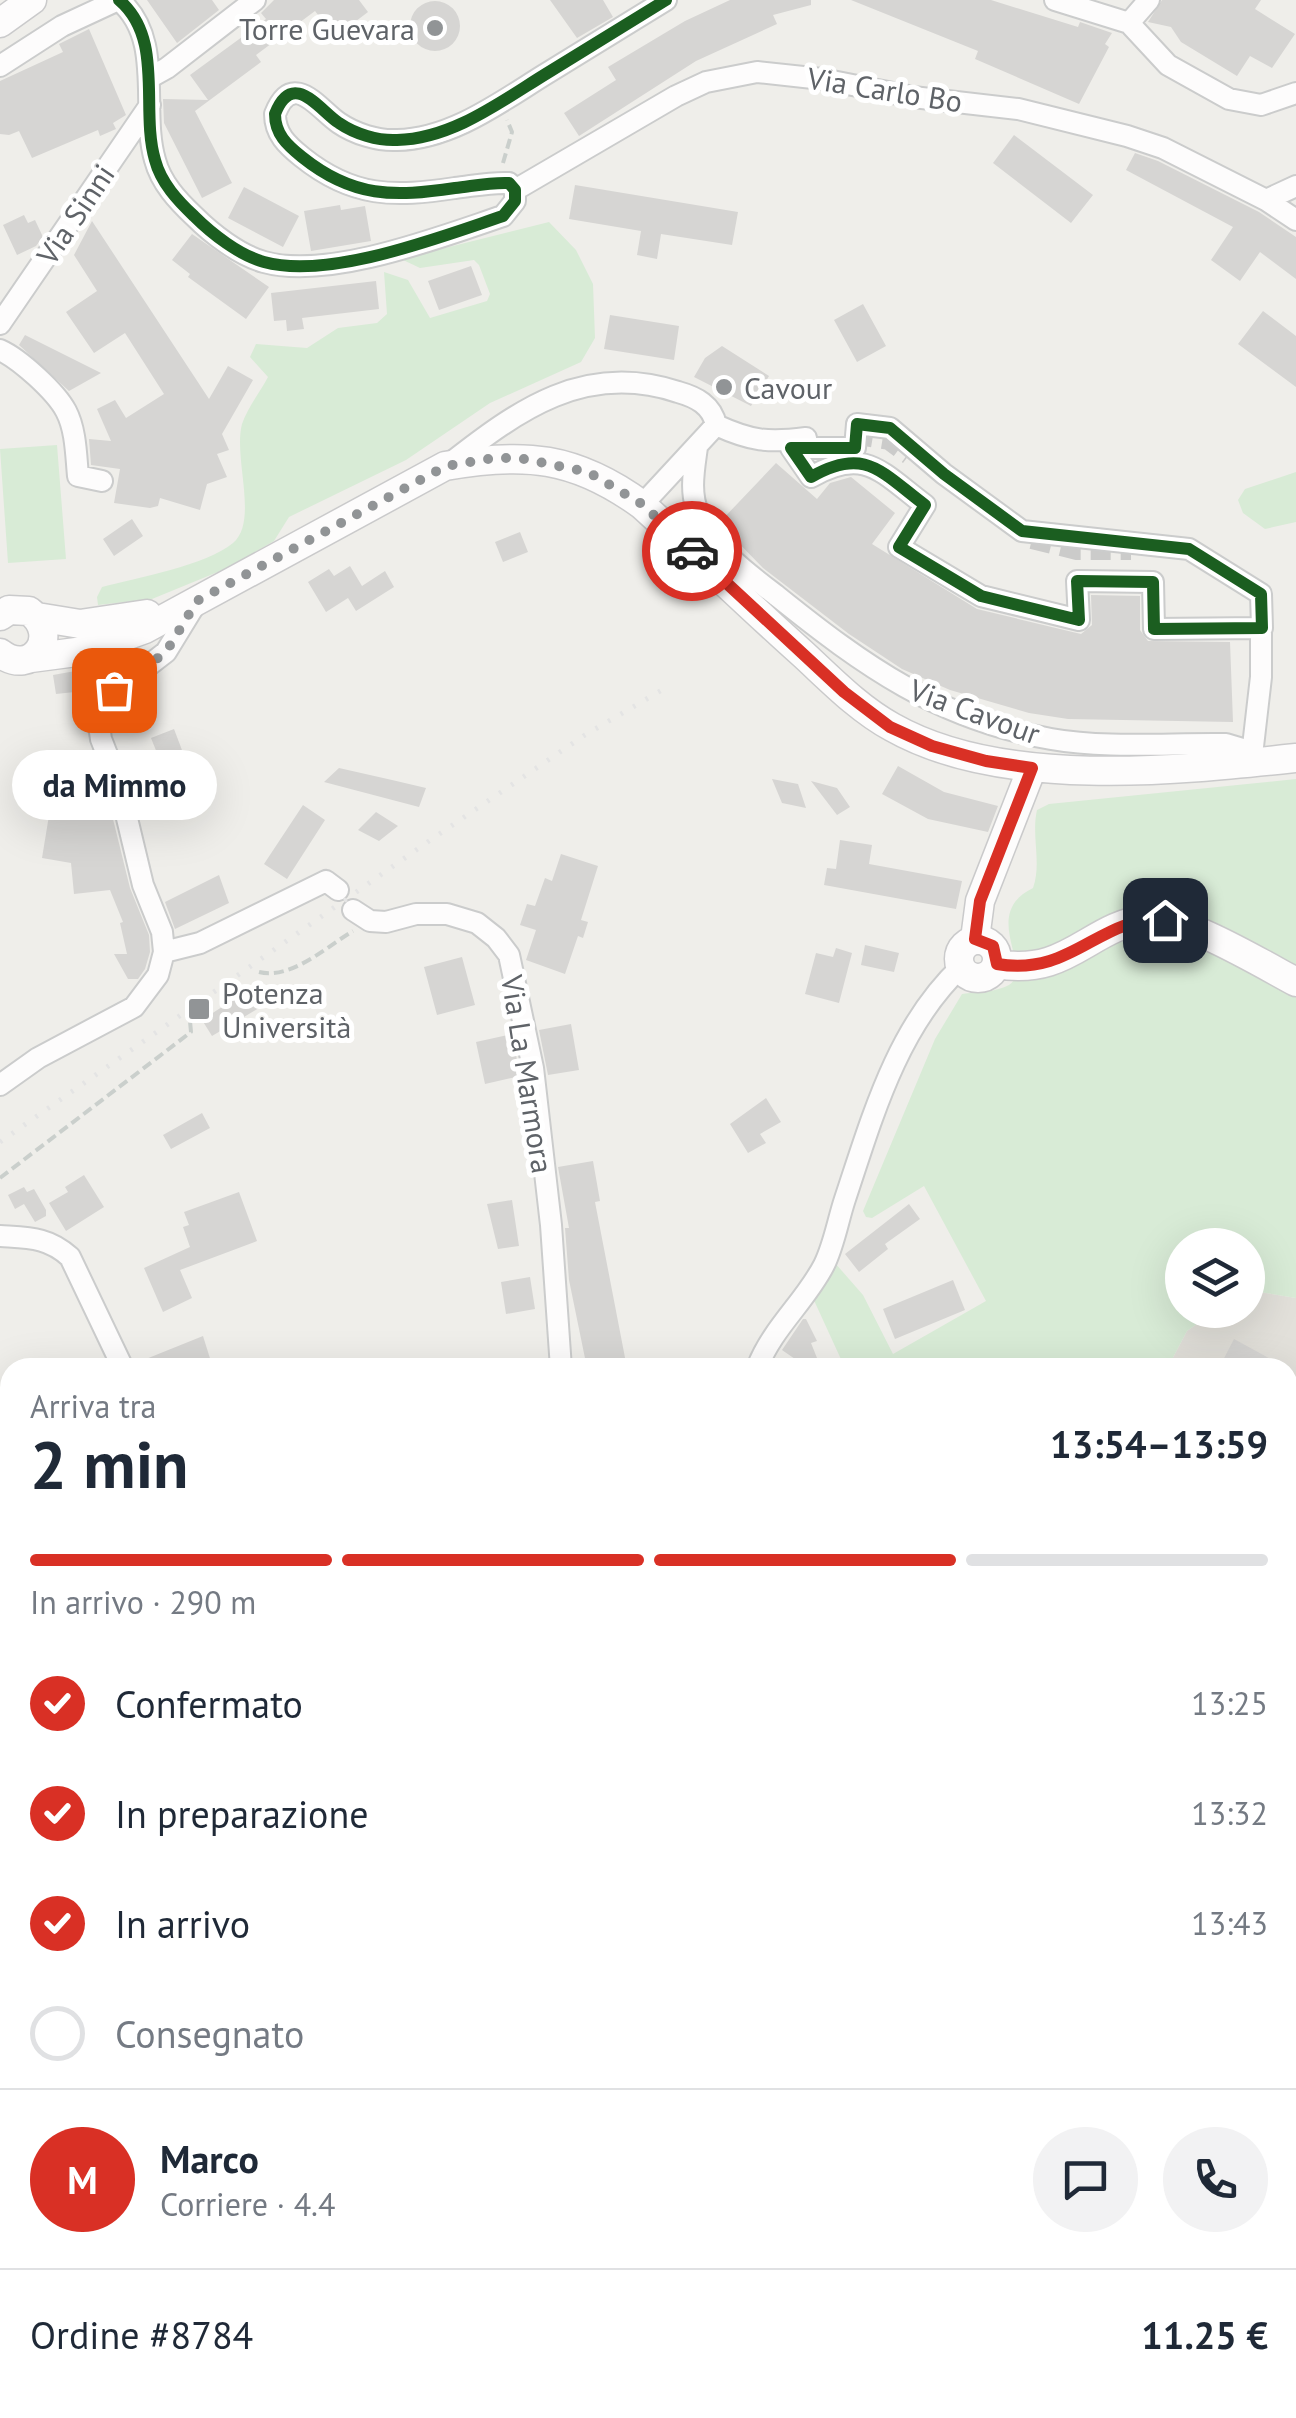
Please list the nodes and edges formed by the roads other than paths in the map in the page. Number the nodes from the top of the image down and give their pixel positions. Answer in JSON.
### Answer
{"nodes":[{"id":1,"x":32,"y":0,"type":"edge"},
{"id":2,"x":119,"y":0,"type":"edge"},
{"id":3,"x":255,"y":0,"type":"edge"},
{"id":4,"x":666,"y":0,"type":"edge"},
{"id":5,"x":1055,"y":0,"type":"edge"},
{"id":6,"x":1149,"y":0,"type":"edge"},
{"id":7,"x":0,"y":23,"type":"edge"},
{"id":8,"x":1129,"y":23,"type":"junction"},
{"id":9,"x":0,"y":66,"type":"edge"},
{"id":10,"x":149,"y":78,"type":"junction"},
{"id":11,"x":1296,"y":92,"type":"edge"},
{"id":12,"x":150,"y":105,"type":"junction"},
{"id":13,"x":507,"y":186,"type":"junction"},
{"id":14,"x":1296,"y":186,"type":"edge"},
{"id":15,"x":1266,"y":200,"type":"junction"},
{"id":16,"x":1296,"y":220,"type":"edge"},
{"id":17,"x":0,"y":324,"type":"edge"},
{"id":18,"x":0,"y":350,"type":"edge"},
{"id":19,"x":716,"y":424,"type":"junction"},
{"id":20,"x":852,"y":434,"type":"tunnel mouth"},
{"id":21,"x":697,"y":447,"type":"junction"},
{"id":22,"x":446,"y":466,"type":"junction"},
{"id":23,"x":102,"y":480,"type":"dead end"},
{"id":24,"x":642,"y":504,"type":"junction"},
{"id":25,"x":197,"y":601,"type":"junction"},
{"id":26,"x":14,"y":610,"type":"edge"},
{"id":27,"x":1079,"y":620,"type":"joint"},
{"id":28,"x":1261,"y":634,"type":"dead end"},
{"id":29,"x":9,"y":657,"type":"edge"},
{"id":30,"x":1256,"y":758,"type":"junction"},
{"id":31,"x":1296,"y":758,"type":"edge"},
{"id":32,"x":1032,"y":768,"type":"junction"},
{"id":33,"x":338,"y":890,"type":"dead end"},
{"id":34,"x":361,"y":916,"type":"road end"},
{"id":35,"x":975,"y":939,"type":"junction"},
{"id":36,"x":164,"y":952,"type":"junction"},
{"id":37,"x":997,"y":964,"type":"junction"},
{"id":38,"x":960,"y":967,"type":"junction"},
{"id":39,"x":1296,"y":982,"type":"edge"},
{"id":40,"x":0,"y":1084,"type":"edge"},
{"id":41,"x":0,"y":1236,"type":"edge"},
{"id":42,"x":117,"y":1358,"type":"edge"},
{"id":43,"x":560,"y":1358,"type":"edge"},
{"id":44,"x":761,"y":1358,"type":"edge"}],
"edges":[{"from":1,"to":7,"type":"main road"},
{"from":2,"to":9,"type":"street"},
{"from":2,"to":10,"type":"street"},
{"from":3,"to":10,"type":"street"},
{"from":4,"to":13,"type":"street"},
{"from":5,"to":8,"type":"street"},
{"from":6,"to":8,"type":"street"},
{"from":8,"to":11,"type":"street"},
{"from":10,"to":12,"type":"street"},
{"from":12,"to":13,"type":"street"},
{"from":12,"to":17,"type":"street","name":"Via Sinni"},
{"from":13,"to":15,"type":"street","name":"Via Carlo Bo"},
{"from":14,"to":15,"type":"street"},
{"from":15,"to":16,"type":"street","name":"Via Carlo Bo"},
{"from":18,"to":23,"type":"street"},
{"from":19,"to":20,"type":"street"},
{"from":19,"to":21,"type":"street"},
{"from":19,"to":22,"type":"street","name":"Via Cavour"},
{"from":21,"to":24,"type":"street"},
{"from":21,"to":30,"type":"street","name":"Via Cavour"},
{"from":22,"to":24,"type":"main road","name":"Via Cavour"},
{"from":22,"to":25,"type":"main road","name":"Via Cavour"},
{"from":24,"to":32,"type":"main road","name":"Via Cavour"},
{"from":25,"to":26,"type":"main road","name":"Via Cavour"},
{"from":25,"to":29,"type":"main road","name":"Via Cavour"},
{"from":25,"to":36,"type":"street"},
{"from":26,"to":29,"type":"main road","name":"Via Cavour"},
{"from":27,"to":27,"type":"street"},
{"from":28,"to":30,"type":"street"},
{"from":30,"to":31,"type":"main road","name":"Via Cavour"},
{"from":30,"to":32,"type":"main road","name":"Via Cavour"},
{"from":32,"to":35,"type":"main road"},
{"from":33,"to":36,"type":"street"},
{"from":34,"to":43,"type":"street","name":"Via La Marmora"},
{"from":35,"to":37,"type":"main road"},
{"from":35,"to":38,"type":"main road"},
{"from":36,"to":40,"type":"street"},
{"from":37,"to":38,"type":"main road"},
{"from":37,"to":39,"type":"main road"},
{"from":38,"to":44,"type":"street"},
{"from":41,"to":42,"type":"street"}]}
